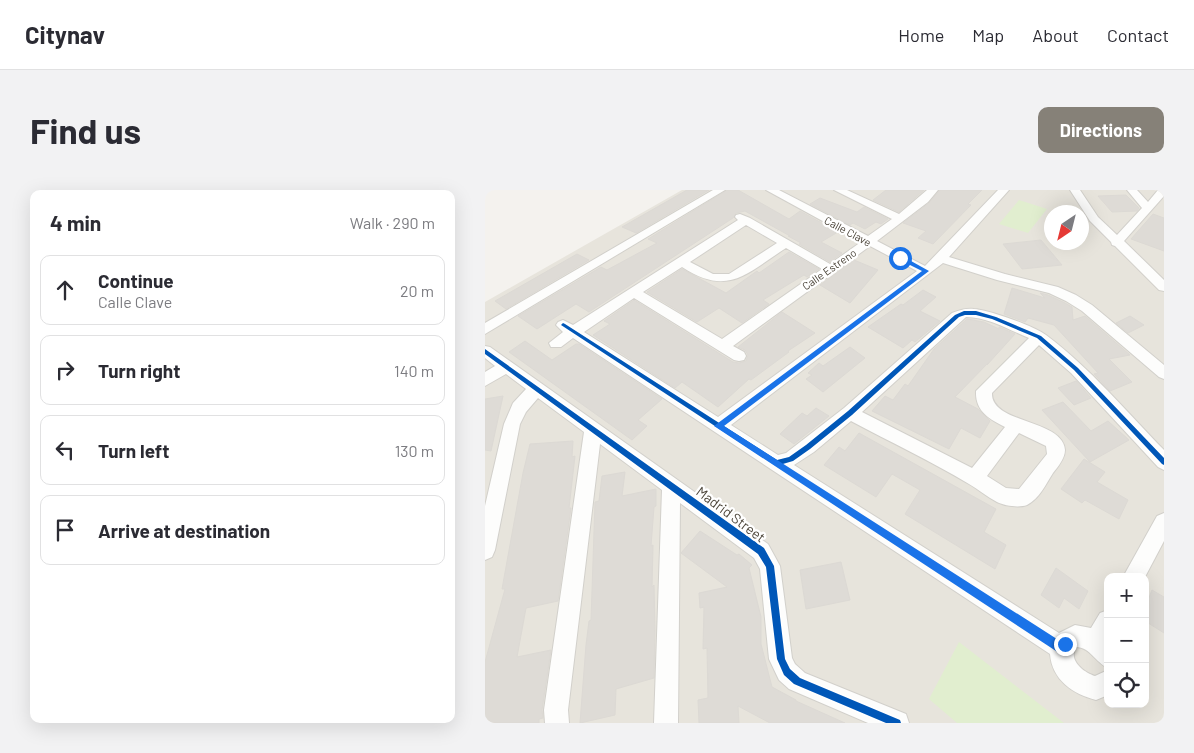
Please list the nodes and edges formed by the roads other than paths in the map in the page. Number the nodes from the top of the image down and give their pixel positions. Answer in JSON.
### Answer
{"nodes":[{"id":1,"x":720,"y":190,"type":"edge"},
{"id":2,"x":771,"y":190,"type":"edge"},
{"id":3,"x":839,"y":190,"type":"edge"},
{"id":4,"x":870,"y":190,"type":"edge"},
{"id":5,"x":933,"y":190,"type":"edge"},
{"id":6,"x":1075,"y":190,"type":"edge"},
{"id":7,"x":1132,"y":190,"type":"edge"},
{"id":8,"x":1164,"y":190,"type":"edge"},
{"id":9,"x":1001,"y":191,"type":"edge"},
{"id":10,"x":857,"y":198,"type":"junction"},
{"id":11,"x":1147,"y":207,"type":"junction"},
{"id":12,"x":900,"y":219,"type":"junction"},
{"id":13,"x":869,"y":241,"type":"junction"},
{"id":14,"x":786,"y":243,"type":"junction"},
{"id":15,"x":1116,"y":243,"type":"junction"},
{"id":16,"x":941,"y":258,"type":"junction"},
{"id":17,"x":681,"y":261,"type":"junction"},
{"id":18,"x":830,"y":269,"type":"junction"},
{"id":19,"x":926,"y":271,"type":"junction"},
{"id":20,"x":1164,"y":287,"type":"edge"},
{"id":21,"x":633,"y":292,"type":"junction"},
{"id":22,"x":568,"y":328,"type":"junction"},
{"id":23,"x":485,"y":329,"type":"edge"},
{"id":24,"x":1039,"y":337,"type":"junction"},
{"id":25,"x":557,"y":343,"type":"dead end"},
{"id":26,"x":723,"y":346,"type":"junction"},
{"id":27,"x":485,"y":351,"type":"edge"},
{"id":28,"x":739,"y":356,"type":"dead end"},
{"id":29,"x":506,"y":366,"type":"junction"},
{"id":30,"x":1164,"y":373,"type":"edge"},
{"id":31,"x":485,"y":380,"type":"edge"},
{"id":32,"x":537,"y":388,"type":"junction"},
{"id":33,"x":849,"y":413,"type":"junction"},
{"id":34,"x":1016,"y":425,"type":"junction"},
{"id":35,"x":718,"y":426,"type":"junction"},
{"id":36,"x":593,"y":429,"type":"junction"},
{"id":37,"x":1164,"y":462,"type":"edge"},
{"id":38,"x":777,"y":463,"type":"junction"},
{"id":39,"x":975,"y":478,"type":"junction"},
{"id":40,"x":671,"y":485,"type":"junction"},
{"id":41,"x":1164,"y":522,"type":"edge"},
{"id":42,"x":485,"y":550,"type":"edge"},
{"id":43,"x":1135,"y":573,"type":"edge"},
{"id":44,"x":1063,"y":649,"type":"junction"},
{"id":45,"x":1102,"y":649,"type":"edge"},
{"id":46,"x":1104,"y":684,"type":"edge"},
{"id":47,"x":557,"y":723,"type":"edge"},
{"id":48,"x":666,"y":723,"type":"edge"},
{"id":49,"x":897,"y":723,"type":"edge"}],
"edges":[{"from":1,"to":23,"type":"street"},
{"from":2,"to":13,"type":"street","name":"Calle Clave"},
{"from":3,"to":10,"type":"street"},
{"from":4,"to":10,"type":"street"},
{"from":5,"to":12,"type":"street","name":"Calle Estreno"},
{"from":6,"to":15,"type":"street"},
{"from":7,"to":11,"type":"street"},
{"from":8,"to":11,"type":"street"},
{"from":9,"to":16,"type":"street"},
{"from":10,"to":12,"type":"street"},
{"from":11,"to":15,"type":"street"},
{"from":12,"to":13,"type":"street","name":"Calle Estreno"},
{"from":13,"to":18,"type":"street","name":"Calle Estreno"},
{"from":13,"to":19,"type":"street","name":"Calle Clave"},
{"from":14,"to":17,"type":"street"},
{"from":14,"to":17,"type":"street"},
{"from":14,"to":18,"type":"street"},
{"from":15,"to":20,"type":"street"},
{"from":16,"to":19,"type":"street"},
{"from":16,"to":30,"type":"street"},
{"from":17,"to":21,"type":"street"},
{"from":18,"to":26,"type":"street","name":"Calle Estreno"},
{"from":19,"to":35,"type":"street"},
{"from":21,"to":22,"type":"street"},
{"from":21,"to":26,"type":"street"},
{"from":22,"to":25,"type":"street"},
{"from":22,"to":35,"type":"street"},
{"from":24,"to":33,"type":"street"},
{"from":24,"to":34,"type":"street"},
{"from":24,"to":37,"type":"street"},
{"from":26,"to":28,"type":"street"},
{"from":27,"to":29,"type":"street","name":"Madrid Street"},
{"from":29,"to":31,"type":"street"},
{"from":29,"to":32,"type":"street","name":"Madrid Street"},
{"from":32,"to":36,"type":"street","name":"Madrid Street"},
{"from":32,"to":42,"type":"street"},
{"from":33,"to":38,"type":"street"},
{"from":33,"to":39,"type":"street"},
{"from":34,"to":39,"type":"street"},
{"from":34,"to":39,"type":"street"},
{"from":35,"to":38,"type":"street"},
{"from":36,"to":40,"type":"street","name":"Madrid Street"},
{"from":36,"to":47,"type":"street"},
{"from":38,"to":44,"type":"street"},
{"from":40,"to":48,"type":"street"},
{"from":40,"to":49,"type":"street","name":"Madrid Street"},
{"from":41,"to":43,"type":"street"},
{"from":44,"to":45,"type":"street"},
{"from":44,"to":46,"type":"street"}]}
